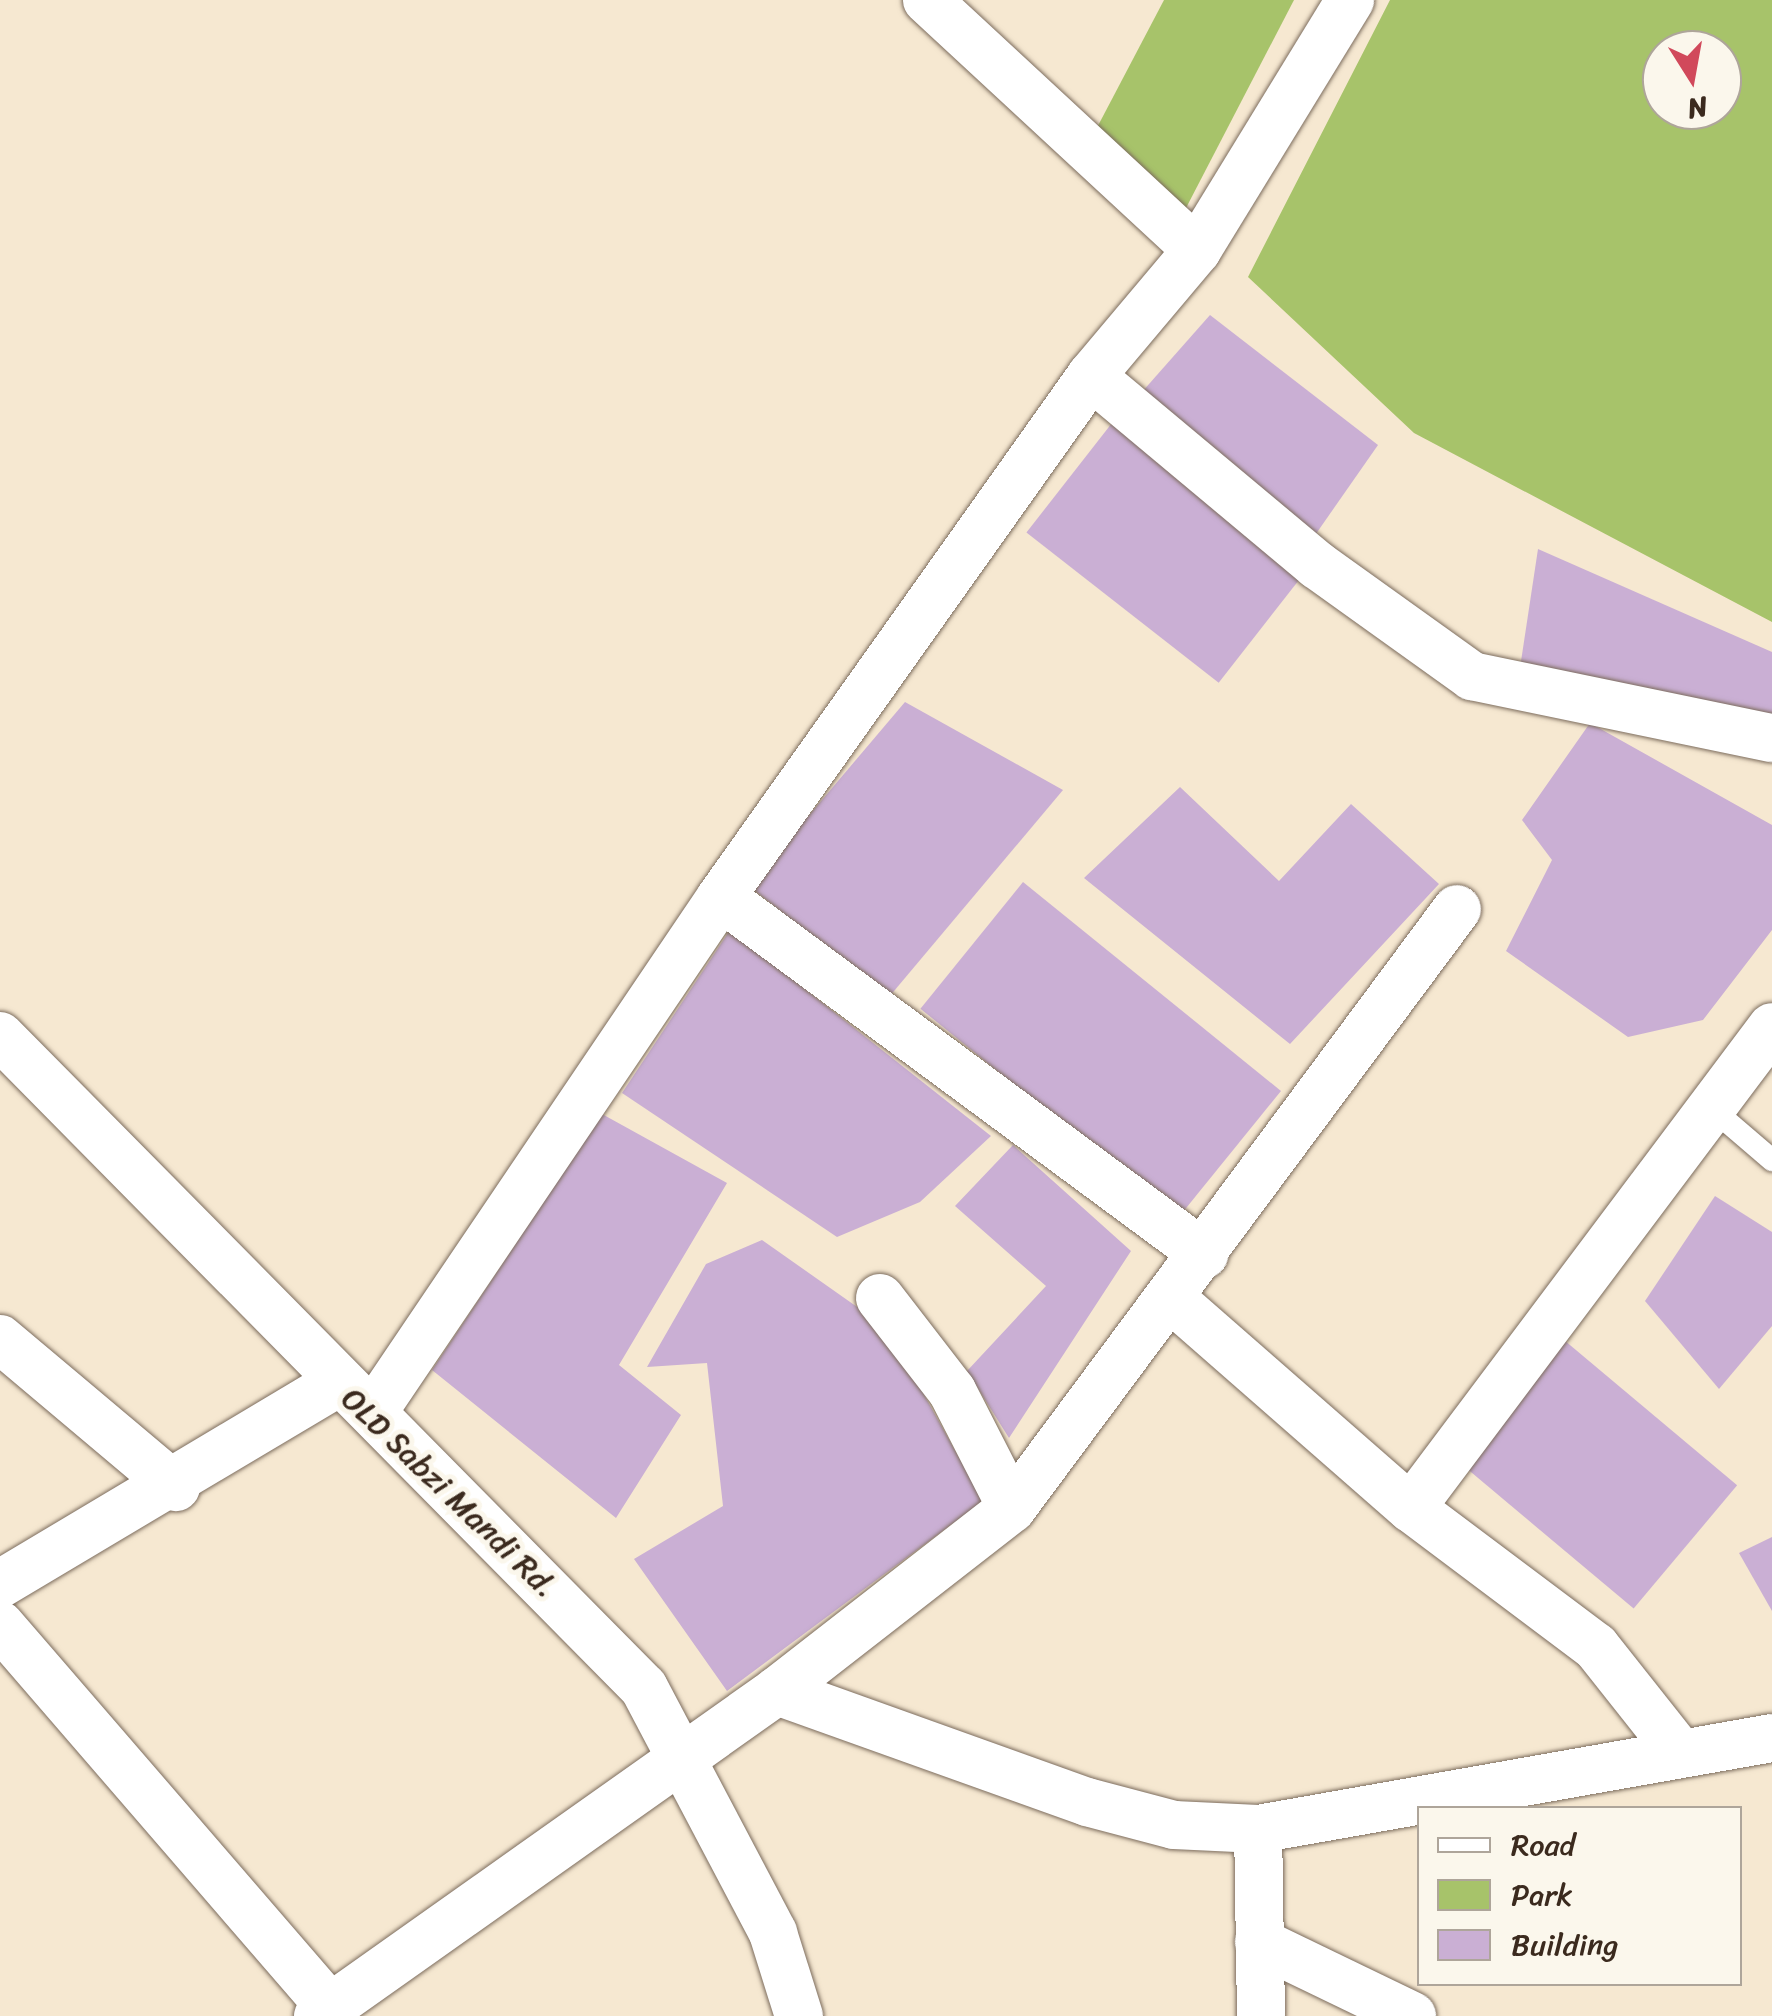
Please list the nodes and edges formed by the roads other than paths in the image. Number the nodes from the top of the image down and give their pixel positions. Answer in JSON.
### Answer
{"nodes":[{"id":1,"x":927,"y":0,"type":"edge"},
{"id":2,"x":1350,"y":0,"type":"edge"},
{"id":3,"x":1197,"y":250,"type":"junction"},
{"id":4,"x":1091,"y":376,"type":"junction"},
{"id":5,"x":1772,"y":738,"type":"edge"},
{"id":6,"x":721,"y":896,"type":"junction"},
{"id":7,"x":1457,"y":909,"type":"dead end"},
{"id":8,"x":1772,"y":1027,"type":"edge"},
{"id":9,"x":0,"y":1036,"type":"edge"},
{"id":10,"x":1716,"y":1112,"type":"junction"},
{"id":11,"x":1772,"y":1160,"type":"edge"},
{"id":12,"x":1204,"y":1254,"type":"junction"},
{"id":13,"x":880,"y":1298,"type":"dead end"},
{"id":14,"x":1172,"y":1300,"type":"junction"},
{"id":15,"x":0,"y":1339,"type":"edge"},
{"id":16,"x":354,"y":1398,"type":"junction"},
{"id":17,"x":176,"y":1487,"type":"junction"},
{"id":18,"x":1012,"y":1508,"type":"junction"},
{"id":19,"x":1411,"y":1508,"type":"junction"},
{"id":20,"x":0,"y":1584,"type":"edge"},
{"id":21,"x":0,"y":1626,"type":"edge"},
{"id":22,"x":777,"y":1691,"type":"junction"},
{"id":23,"x":1772,"y":1738,"type":"edge"},
{"id":24,"x":1676,"y":1748,"type":"junction"},
{"id":25,"x":687,"y":1756,"type":"junction"},
{"id":26,"x":1258,"y":1829,"type":"junction"},
{"id":27,"x":1259,"y":1942,"type":"junction"},
{"id":28,"x":324,"y":2012,"type":"edge"},
{"id":29,"x":799,"y":2016,"type":"edge"},
{"id":30,"x":1260,"y":2016,"type":"edge"},
{"id":31,"x":1412,"y":2016,"type":"edge"}],
"edges":[{"from":1,"to":3,"type":"street"},
{"from":2,"to":3,"type":"street"},
{"from":3,"to":4,"type":"street"},
{"from":4,"to":5,"type":"street"},
{"from":4,"to":6,"type":"street"},
{"from":6,"to":12,"type":"street"},
{"from":6,"to":16,"type":"street"},
{"from":7,"to":12,"type":"street"},
{"from":8,"to":10,"type":"street"},
{"from":9,"to":16,"type":"street","name":"OLD Sabzi Mandi Rd."},
{"from":10,"to":11,"type":"lane"},
{"from":10,"to":19,"type":"street"},
{"from":12,"to":14,"type":"street"},
{"from":13,"to":18,"type":"street"},
{"from":14,"to":18,"type":"street"},
{"from":14,"to":19,"type":"street"},
{"from":15,"to":17,"type":"street"},
{"from":16,"to":17,"type":"street"},
{"from":16,"to":25,"type":"street","name":"OLD Sabzi Mandi Rd."},
{"from":17,"to":20,"type":"street"},
{"from":18,"to":22,"type":"street"},
{"from":19,"to":24,"type":"street"},
{"from":21,"to":28,"type":"street"},
{"from":22,"to":25,"type":"street"},
{"from":22,"to":26,"type":"street"},
{"from":23,"to":24,"type":"street"},
{"from":24,"to":26,"type":"street"},
{"from":25,"to":28,"type":"street"},
{"from":25,"to":29,"type":"street","name":"OLD Sabzi Mandi Rd."},
{"from":26,"to":27,"type":"street"},
{"from":27,"to":30,"type":"street"},
{"from":27,"to":31,"type":"street"}]}
